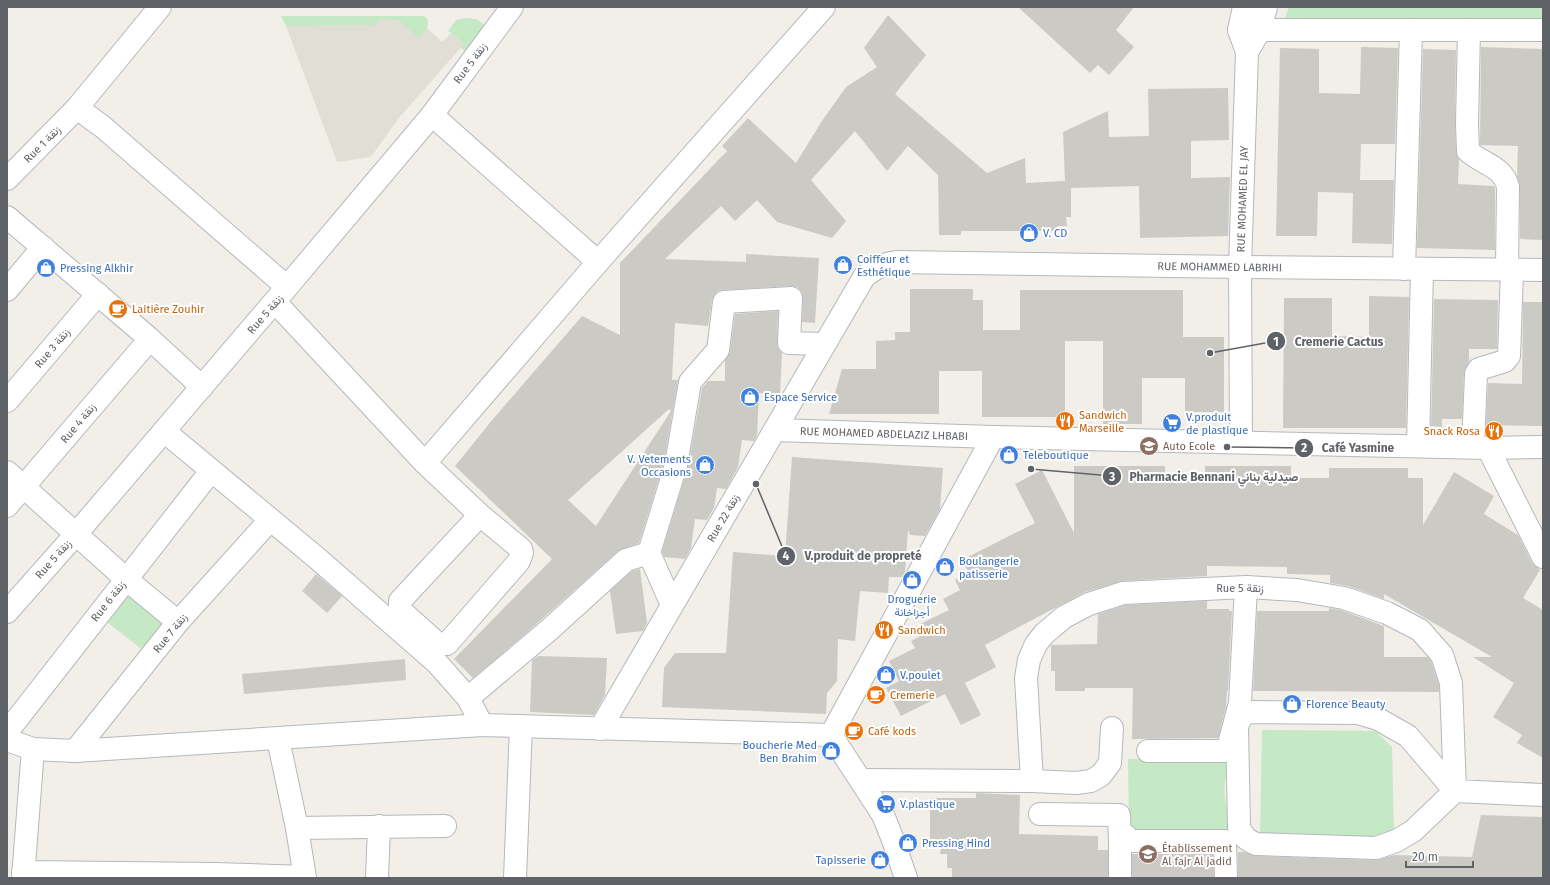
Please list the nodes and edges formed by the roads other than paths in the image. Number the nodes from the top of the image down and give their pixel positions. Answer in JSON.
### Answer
{"nodes":[{"id":1,"x":160,"y":7,"type":"edge"},
{"id":2,"x":512,"y":7,"type":"edge"},
{"id":3,"x":824,"y":7,"type":"edge"},
{"id":4,"x":1244,"y":7,"type":"edge"},
{"id":5,"x":1266,"y":7,"type":"edge"},
{"id":6,"x":1249,"y":30,"type":"junction"},
{"id":7,"x":1411,"y":30,"type":"junction"},
{"id":8,"x":1469,"y":30,"type":"junction"},
{"id":9,"x":1543,"y":30,"type":"edge"},
{"id":10,"x":77,"y":108,"type":"junction"},
{"id":11,"x":432,"y":115,"type":"junction"},
{"id":12,"x":7,"y":179,"type":"edge"},
{"id":13,"x":7,"y":217,"type":"edge"},
{"id":14,"x":43,"y":247,"type":"junction"},
{"id":15,"x":598,"y":262,"type":"junction"},
{"id":16,"x":897,"y":262,"type":"joint"},
{"id":17,"x":1240,"y":267,"type":"junction"},
{"id":18,"x":1413,"y":269,"type":"junction"},
{"id":19,"x":1509,"y":270,"type":"junction"},
{"id":20,"x":1543,"y":270,"type":"edge"},
{"id":21,"x":7,"y":290,"type":"edge"},
{"id":22,"x":98,"y":294,"type":"junction"},
{"id":23,"x":281,"y":295,"type":"junction"},
{"id":24,"x":150,"y":339,"type":"junction"},
{"id":25,"x":824,"y":344,"type":"junction"},
{"id":26,"x":202,"y":387,"type":"junction"},
{"id":27,"x":7,"y":401,"type":"edge"},
{"id":28,"x":780,"y":430,"type":"junction"},
{"id":29,"x":164,"y":431,"type":"junction"},
{"id":30,"x":993,"y":437,"type":"junction"},
{"id":31,"x":1241,"y":442,"type":"junction"},
{"id":32,"x":1418,"y":446,"type":"junction"},
{"id":33,"x":1543,"y":447,"type":"edge"},
{"id":34,"x":1480,"y":448,"type":"junction"},
{"id":35,"x":425,"y":463,"type":"junction"},
{"id":36,"x":211,"y":471,"type":"junction"},
{"id":37,"x":7,"y":472,"type":"edge"},
{"id":38,"x":24,"y":487,"type":"junction"},
{"id":39,"x":7,"y":506,"type":"edge"},
{"id":40,"x":480,"y":515,"type":"junction"},
{"id":41,"x":270,"y":520,"type":"junction"},
{"id":42,"x":76,"y":534,"type":"junction"},
{"id":43,"x":649,"y":553,"type":"junction"},
{"id":44,"x":1543,"y":557,"type":"edge"},
{"id":45,"x":126,"y":579,"type":"junction"},
{"id":46,"x":1246,"y":587,"type":"junction"},
{"id":47,"x":672,"y":605,"type":"junction"},
{"id":48,"x":7,"y":612,"type":"edge"},
{"id":49,"x":178,"y":622,"type":"junction"},
{"id":50,"x":468,"y":698,"type":"junction"},
{"id":51,"x":482,"y":725,"type":"junction"},
{"id":52,"x":521,"y":726,"type":"junction"},
{"id":53,"x":1112,"y":728,"type":"dead end"},
{"id":54,"x":610,"y":729,"type":"junction"},
{"id":55,"x":7,"y":732,"type":"edge"},
{"id":56,"x":832,"y":735,"type":"junction"},
{"id":57,"x":278,"y":739,"type":"junction"},
{"id":58,"x":7,"y":740,"type":"edge"},
{"id":59,"x":33,"y":750,"type":"junction"},
{"id":60,"x":75,"y":751,"type":"junction"},
{"id":61,"x":1148,"y":751,"type":"dead end"},
{"id":62,"x":861,"y":780,"type":"junction"},
{"id":63,"x":1032,"y":781,"type":"junction"},
{"id":64,"x":1455,"y":791,"type":"junction"},
{"id":65,"x":1543,"y":795,"type":"edge"},
{"id":66,"x":1040,"y":814,"type":"dead end"},
{"id":67,"x":379,"y":826,"type":"junction"},
{"id":68,"x":445,"y":826,"type":"dead end"},
{"id":69,"x":297,"y":828,"type":"junction"},
{"id":70,"x":1123,"y":839,"type":"junction"},
{"id":71,"x":23,"y":875,"type":"edge"},
{"id":72,"x":304,"y":878,"type":"edge"},
{"id":73,"x":378,"y":878,"type":"edge"},
{"id":74,"x":515,"y":878,"type":"edge"},
{"id":75,"x":906,"y":878,"type":"edge"},
{"id":76,"x":1120,"y":878,"type":"edge"},
{"id":77,"x":1226,"y":878,"type":"edge"}],
"edges":[{"from":1,"to":10,"type":"street","name":"Rue 1 زنقة"},
{"from":2,"to":11,"type":"street","name":"Rue 5 زنقة"},
{"from":3,"to":15,"type":"street"},
{"from":4,"to":6,"type":"street","name":"RUE MOHAMED EL JAY"},
{"from":5,"to":6,"type":"street","name":"RUE MOHAMED EL JAY"},
{"from":6,"to":7,"type":"street"},
{"from":6,"to":17,"type":"street","name":"RUE MOHAMED EL JAY"},
{"from":7,"to":8,"type":"street"},
{"from":7,"to":18,"type":"street"},
{"from":8,"to":9,"type":"street"},
{"from":8,"to":19,"type":"street"},
{"from":10,"to":12,"type":"street","name":"Rue 1 زنقة"},
{"from":10,"to":23,"type":"street"},
{"from":11,"to":15,"type":"street"},
{"from":11,"to":23,"type":"street","name":"Rue 5 زنقة"},
{"from":13,"to":14,"type":"street"},
{"from":14,"to":21,"type":"street"},
{"from":14,"to":22,"type":"street"},
{"from":15,"to":35,"type":"street"},
{"from":16,"to":17,"type":"street","name":"RUE MOHAMMED LABRIHI"},
{"from":16,"to":25,"type":"street","name":"Rue 22 زنقة"},
{"from":17,"to":18,"type":"street","name":"RUE MOHAMMED LABRIHI"},
{"from":17,"to":31,"type":"street","name":"RUE MOHAMED EL JAY"},
{"from":18,"to":19,"type":"street","name":"RUE MOHAMMED LABRIHI"},
{"from":18,"to":32,"type":"street"},
{"from":19,"to":20,"type":"street","name":"RUE MOHAMMED LABRIHI"},
{"from":19,"to":34,"type":"street"},
{"from":22,"to":24,"type":"street"},
{"from":22,"to":27,"type":"street","name":"Rue 3 زنقة"},
{"from":23,"to":26,"type":"street","name":"Rue 5 زنقة"},
{"from":23,"to":35,"type":"street"},
{"from":24,"to":26,"type":"street"},
{"from":24,"to":38,"type":"street","name":"Rue 4 زنقة"},
{"from":25,"to":28,"type":"street","name":"Rue 22 زنقة"},
{"from":25,"to":43,"type":"street"},
{"from":26,"to":29,"type":"street","name":"Rue 5 زنقة"},
{"from":28,"to":30,"type":"street","name":"RUE MOHAMED ABDELAZIZ LHBABI"},
{"from":28,"to":47,"type":"street","name":"Rue 22 زنقة"},
{"from":28,"to":54,"type":"street"},
{"from":29,"to":36,"type":"street"},
{"from":29,"to":42,"type":"street","name":"Rue 5 زنقة"},
{"from":30,"to":31,"type":"street","name":"RUE MOHAMED ABDELAZIZ LHBABI"},
{"from":30,"to":56,"type":"street"},
{"from":31,"to":32,"type":"street","name":"RUE MOHAMED ABDELAZIZ LHBABI"},
{"from":32,"to":34,"type":"street","name":"RUE MOHAMED ABDELAZIZ LHBABI"},
{"from":33,"to":34,"type":"street","name":"RUE MOHAMED ABDELAZIZ LHBABI"},
{"from":34,"to":44,"type":"street"},
{"from":35,"to":40,"type":"street"},
{"from":36,"to":41,"type":"street"},
{"from":36,"to":45,"type":"street","name":"Rue 6 زنقة"},
{"from":37,"to":38,"type":"street"},
{"from":38,"to":39,"type":"street","name":"Rue 4 زنقة"},
{"from":38,"to":42,"type":"street"},
{"from":40,"to":40,"type":"street"},
{"from":41,"to":49,"type":"street","name":"Rue 7 زنقة"},
{"from":41,"to":50,"type":"street"},
{"from":42,"to":45,"type":"street"},
{"from":42,"to":48,"type":"street","name":"Rue 5 زنقة"},
{"from":43,"to":47,"type":"street"},
{"from":43,"to":50,"type":"street"},
{"from":45,"to":49,"type":"street"},
{"from":45,"to":55,"type":"street","name":"Rue 6 زنقة"},
{"from":46,"to":61,"type":"street"},
{"from":46,"to":63,"type":"street","name":"Rue 5 زنقة"},
{"from":46,"to":64,"type":"street","name":"Rue 5 زنقة"},
{"from":47,"to":54,"type":"street","name":"Rue 22 زنقة"},
{"from":49,"to":60,"type":"street","name":"Rue 7 زنقة"},
{"from":50,"to":51,"type":"street"},
{"from":51,"to":52,"type":"street"},
{"from":51,"to":57,"type":"street"},
{"from":52,"to":54,"type":"street"},
{"from":52,"to":74,"type":"street"},
{"from":53,"to":63,"type":"street"},
{"from":54,"to":56,"type":"street"},
{"from":56,"to":62,"type":"street"},
{"from":57,"to":60,"type":"street"},
{"from":57,"to":69,"type":"street"},
{"from":58,"to":59,"type":"street"},
{"from":59,"to":60,"type":"street"},
{"from":59,"to":71,"type":"street"},
{"from":62,"to":63,"type":"street"},
{"from":62,"to":75,"type":"street"},
{"from":64,"to":64,"type":"street"},
{"from":64,"to":65,"type":"street"},
{"from":66,"to":70,"type":"street"},
{"from":67,"to":68,"type":"street"},
{"from":67,"to":69,"type":"street"},
{"from":67,"to":73,"type":"street"},
{"from":69,"to":72,"type":"street"},
{"from":70,"to":76,"type":"street"},
{"from":70,"to":77,"type":"street"},
{"from":71,"to":72,"type":"street"}]}
